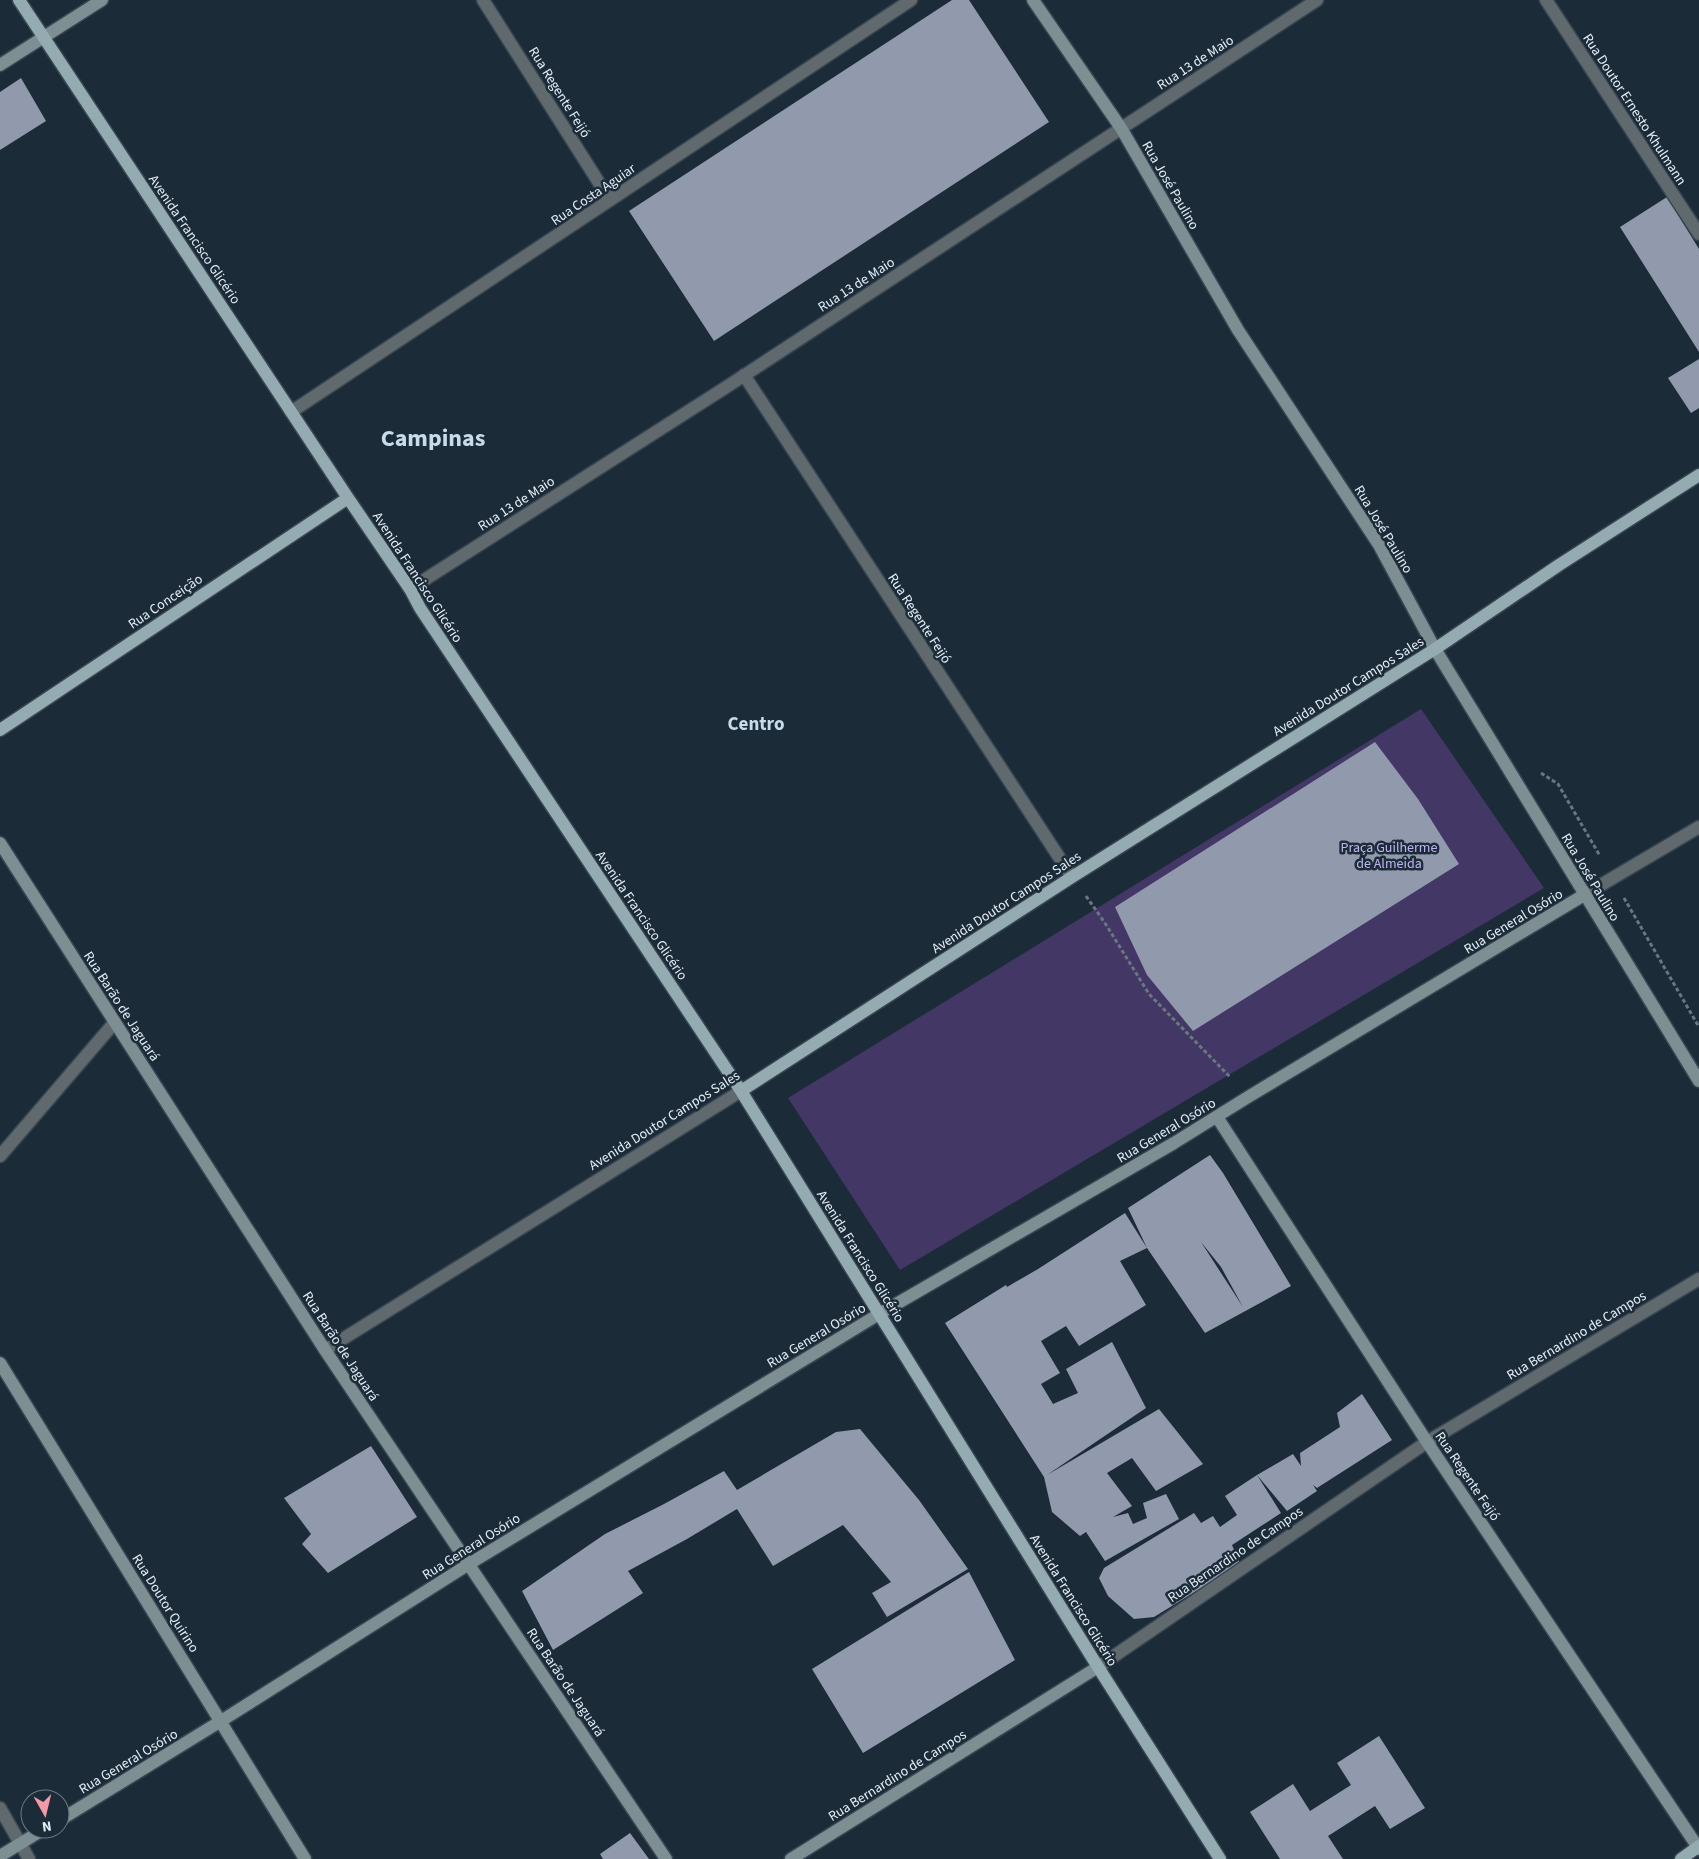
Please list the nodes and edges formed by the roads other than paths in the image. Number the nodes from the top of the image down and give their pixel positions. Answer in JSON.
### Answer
{"nodes":[{"id":1,"x":19,"y":0,"type":"edge"},
{"id":2,"x":102,"y":0,"type":"edge"},
{"id":3,"x":483,"y":0,"type":"edge"},
{"id":4,"x":911,"y":0,"type":"edge"},
{"id":5,"x":1033,"y":0,"type":"edge"},
{"id":6,"x":1317,"y":0,"type":"edge"},
{"id":7,"x":1546,"y":0,"type":"edge"},
{"id":8,"x":42,"y":37,"type":"junction"},
{"id":9,"x":0,"y":65,"type":"edge"},
{"id":10,"x":1121,"y":128,"type":"junction"},
{"id":11,"x":610,"y":200,"type":"junction"},
{"id":12,"x":1699,"y":234,"type":"edge"},
{"id":13,"x":744,"y":376,"type":"junction"},
{"id":14,"x":291,"y":412,"type":"junction"},
{"id":15,"x":1699,"y":474,"type":"edge"},
{"id":16,"x":348,"y":498,"type":"junction"},
{"id":17,"x":410,"y":589,"type":"junction"},
{"id":18,"x":1435,"y":649,"type":"junction"},
{"id":19,"x":0,"y":730,"type":"edge"},
{"id":20,"x":1699,"y":827,"type":"edge"},
{"id":21,"x":0,"y":844,"type":"edge"},
{"id":22,"x":1072,"y":876,"type":"junction"},
{"id":23,"x":1584,"y":895,"type":"junction"},
{"id":24,"x":115,"y":1022,"type":"junction"},
{"id":25,"x":1699,"y":1081,"type":"edge"},
{"id":26,"x":741,"y":1090,"type":"junction"},
{"id":27,"x":1217,"y":1117,"type":"junction"},
{"id":28,"x":0,"y":1156,"type":"edge"},
{"id":29,"x":1699,"y":1278,"type":"edge"},
{"id":30,"x":879,"y":1314,"type":"junction"},
{"id":31,"x":325,"y":1350,"type":"junction"},
{"id":32,"x":0,"y":1363,"type":"edge"},
{"id":33,"x":1426,"y":1442,"type":"junction"},
{"id":34,"x":469,"y":1564,"type":"junction"},
{"id":35,"x":1098,"y":1667,"type":"junction"},
{"id":36,"x":222,"y":1721,"type":"junction"},
{"id":37,"x":0,"y":1808,"type":"edge"},
{"id":38,"x":70,"y":1814,"type":"edge"},
{"id":39,"x":28,"y":1839,"type":"edge"},
{"id":40,"x":20,"y":1844,"type":"junction"},
{"id":41,"x":1699,"y":1847,"type":"edge"},
{"id":42,"x":0,"y":1856,"type":"edge"},
{"id":43,"x":29,"y":1859,"type":"edge"},
{"id":44,"x":305,"y":1859,"type":"edge"},
{"id":45,"x":666,"y":1859,"type":"edge"},
{"id":46,"x":791,"y":1859,"type":"edge"},
{"id":47,"x":1220,"y":1859,"type":"edge"},
{"id":48,"x":1681,"y":1859,"type":"edge"}],
"edges":[{"from":1,"to":8,"type":"main road","name":"Avenida Francisco Glicério"},
{"from":2,"to":8,"type":"main road"},
{"from":3,"to":11,"type":"street","name":"Rua Regente Feijó"},
{"from":4,"to":11,"type":"street","name":"Rua Costa Aguiar"},
{"from":5,"to":10,"type":"main road","name":"Rua José Paulino"},
{"from":6,"to":10,"type":"street","name":"Rua 13 de Maio"},
{"from":7,"to":12,"type":"street","name":"Rua Doutor Ernesto Khulmann"},
{"from":8,"to":9,"type":"main road"},
{"from":8,"to":14,"type":"main road","name":"Avenida Francisco Glicério"},
{"from":10,"to":13,"type":"street","name":"Rua 13 de Maio"},
{"from":10,"to":18,"type":"main road","name":"Rua José Paulino"},
{"from":11,"to":14,"type":"street","name":"Rua Costa Aguiar"},
{"from":13,"to":17,"type":"street","name":"Rua 13 de Maio"},
{"from":13,"to":22,"type":"street","name":"Rua Regente Feijó"},
{"from":14,"to":16,"type":"main road","name":"Avenida Francisco Glicério"},
{"from":15,"to":18,"type":"main road","name":"Avenida Doutor Campos Sales"},
{"from":16,"to":17,"type":"main road","name":"Avenida Francisco Glicério"},
{"from":16,"to":19,"type":"main road","name":"Rua Conceição"},
{"from":17,"to":26,"type":"main road","name":"Avenida Francisco Glicério"},
{"from":18,"to":22,"type":"main road","name":"Avenida Doutor Campos Sales"},
{"from":18,"to":23,"type":"main road","name":"Rua José Paulino"},
{"from":20,"to":23,"type":"street","name":"Rua General Osório"},
{"from":21,"to":24,"type":"main road","name":"Rua Barão de Jaguará"},
{"from":22,"to":26,"type":"main road","name":"Avenida Doutor Campos Sales"},
{"from":23,"to":25,"type":"main road","name":"Rua José Paulino"},
{"from":23,"to":27,"type":"main road","name":"Rua General Osório"},
{"from":24,"to":28,"type":"street"},
{"from":24,"to":31,"type":"main road","name":"Rua Barão de Jaguará"},
{"from":26,"to":30,"type":"main road","name":"Avenida Francisco Glicério"},
{"from":26,"to":31,"type":"street","name":"Avenida Doutor Campos Sales"},
{"from":27,"to":30,"type":"main road","name":"Rua General Osório"},
{"from":27,"to":33,"type":"main road","name":"Rua Regente Feijó"},
{"from":29,"to":33,"type":"street","name":"Rua Bernardino de Campos"},
{"from":30,"to":34,"type":"main road","name":"Rua General Osório"},
{"from":30,"to":35,"type":"main road","name":"Avenida Francisco Glicério"},
{"from":31,"to":34,"type":"main road","name":"Rua Barão de Jaguará"},
{"from":32,"to":36,"type":"main road","name":"Rua Doutor Quirino"},
{"from":33,"to":35,"type":"street","name":"Rua Bernardino de Campos"},
{"from":33,"to":41,"type":"main road","name":"Rua Regente Feijó"},
{"from":34,"to":36,"type":"main road","name":"Rua General Osório"},
{"from":34,"to":45,"type":"main road","name":"Rua Barão de Jaguará"},
{"from":35,"to":46,"type":"main road","name":"Rua Bernardino de Campos"},
{"from":35,"to":47,"type":"main road","name":"Avenida Francisco Glicério"},
{"from":36,"to":38,"type":"main road","name":"Rua General Osório"},
{"from":36,"to":44,"type":"main road","name":"Rua Doutor Quirino"},
{"from":37,"to":40,"type":"street"},
{"from":39,"to":40,"type":"main road"},
{"from":40,"to":42,"type":"main road"},
{"from":40,"to":43,"type":"street"},
{"from":41,"to":48,"type":"main road"}]}
